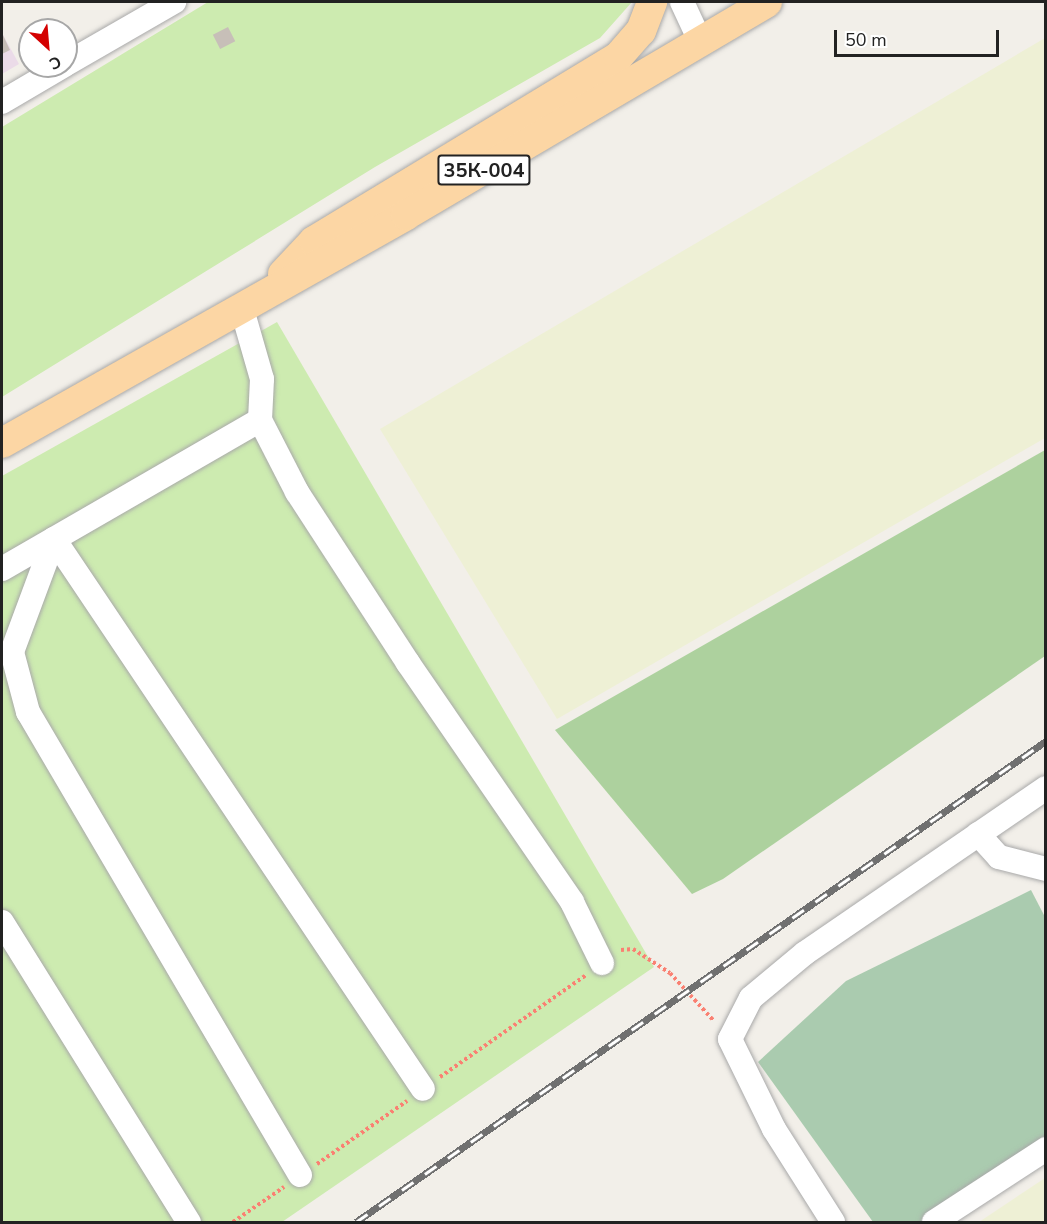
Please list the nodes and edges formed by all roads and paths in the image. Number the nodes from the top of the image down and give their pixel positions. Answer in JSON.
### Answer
{"nodes":[{"id":1,"x":174,"y":2,"type":"edge"},
{"id":2,"x":652,"y":2,"type":"edge"},
{"id":3,"x":682,"y":2,"type":"edge"},
{"id":4,"x":767,"y":2,"type":"edge"},
{"id":5,"x":701,"y":43,"type":"junction"},
{"id":6,"x":78,"y":57,"type":"edge"},
{"id":7,"x":42,"y":78,"type":"edge"},
{"id":8,"x":2,"y":102,"type":"edge"},
{"id":9,"x":253,"y":300,"type":"junction"},
{"id":10,"x":260,"y":420,"type":"junction"},
{"id":11,"x":2,"y":443,"type":"edge"},
{"id":12,"x":54,"y":538,"type":"junction"},
{"id":13,"x":2,"y":569,"type":"edge"},
{"id":14,"x":1046,"y":788,"type":"edge"},
{"id":15,"x":978,"y":834,"type":"junction"},
{"id":16,"x":1046,"y":868,"type":"edge"},
{"id":17,"x":2,"y":922,"type":"edge"},
{"id":18,"x":602,"y":963,"type":"joint"},
{"id":19,"x":730,"y":1039,"type":"junction"},
{"id":20,"x":423,"y":1089,"type":"dead end"},
{"id":21,"x":1046,"y":1149,"type":"edge"},
{"id":22,"x":300,"y":1175,"type":"dead end"},
{"id":23,"x":189,"y":1222,"type":"edge"},
{"id":24,"x":833,"y":1222,"type":"edge"},
{"id":25,"x":934,"y":1222,"type":"edge"}],
"edges":[{"from":1,"to":6,"type":"street"},
{"from":2,"to":9,"type":"main road"},
{"from":3,"to":5,"type":"street"},
{"from":4,"to":5,"type":"main road","number":"35К-004"},
{"from":5,"to":9,"type":"main road","number":"35К-004"},
{"from":7,"to":8,"type":"street"},
{"from":9,"to":10,"type":"street"},
{"from":9,"to":11,"type":"main road","number":"35К-004"},
{"from":10,"to":12,"type":"street"},
{"from":10,"to":18,"type":"street"},
{"from":12,"to":13,"type":"street"},
{"from":12,"to":20,"type":"street"},
{"from":12,"to":22,"type":"street"},
{"from":14,"to":15,"type":"street"},
{"from":15,"to":16,"type":"street"},
{"from":15,"to":19,"type":"street"},
{"from":17,"to":23,"type":"street"},
{"from":18,"to":19,"type":"path"},
{"from":19,"to":24,"type":"street"},
{"from":21,"to":25,"type":"street"}]}
